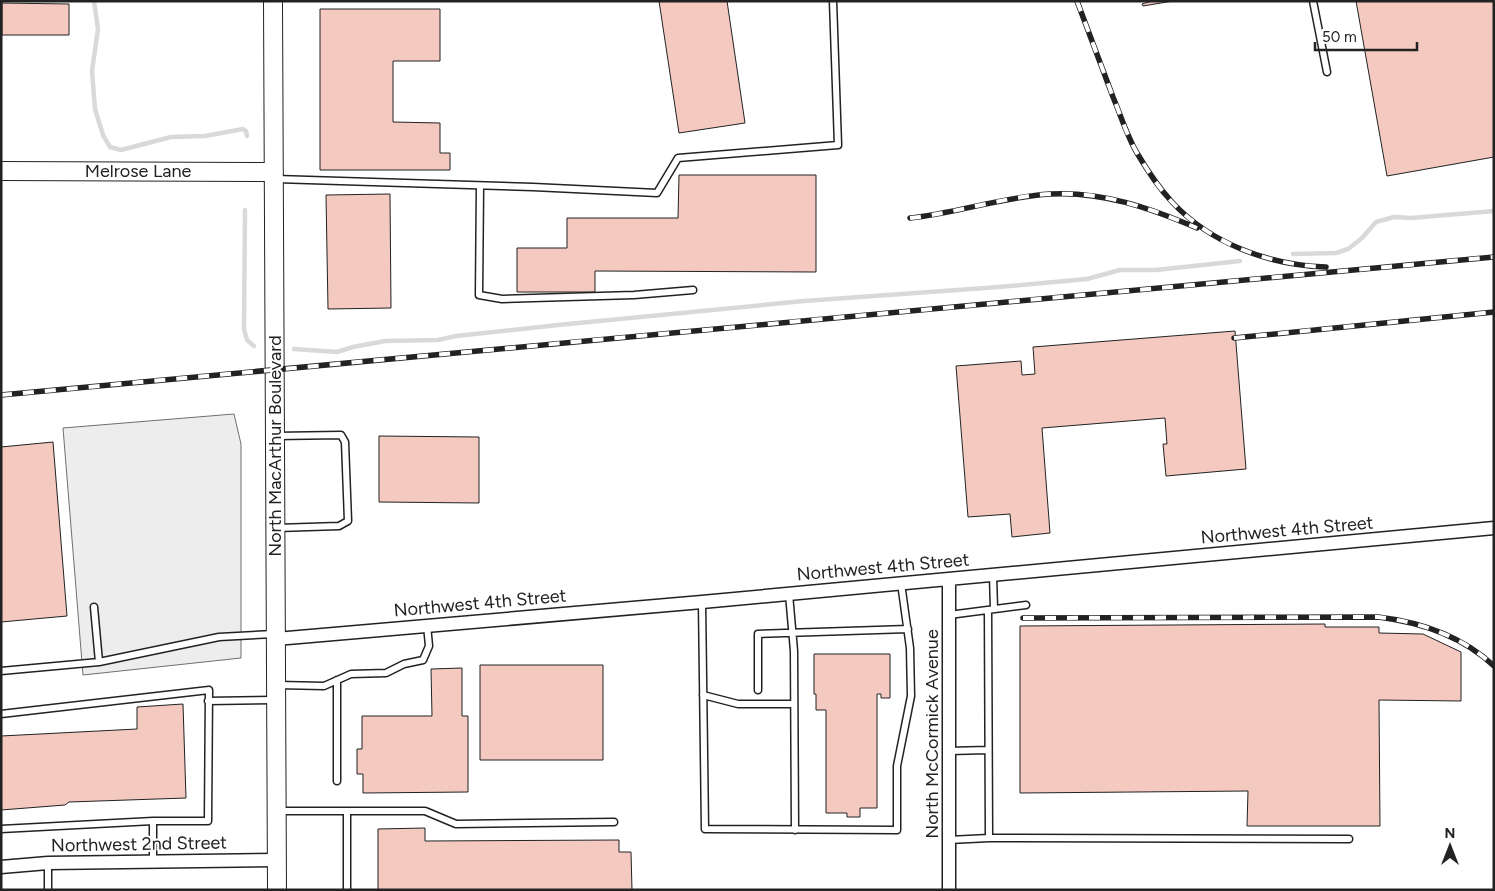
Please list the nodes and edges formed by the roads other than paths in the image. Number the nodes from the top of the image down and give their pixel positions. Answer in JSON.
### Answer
{"nodes":[{"id":1,"x":273,"y":1,"type":"edge"},
{"id":2,"x":832,"y":1,"type":"edge"},
{"id":3,"x":1313,"y":1,"type":"edge"},
{"id":4,"x":1327,"y":72,"type":"dead end"},
{"id":5,"x":1,"y":171,"type":"edge"},
{"id":6,"x":274,"y":176,"type":"junction"},
{"id":7,"x":480,"y":186,"type":"junction"},
{"id":8,"x":693,"y":290,"type":"dead end"},
{"id":9,"x":276,"y":436,"type":"junction"},
{"id":10,"x":276,"y":528,"type":"junction"},
{"id":11,"x":1494,"y":528,"type":"edge"},
{"id":12,"x":992,"y":575,"type":"junction"},
{"id":13,"x":949,"y":579,"type":"junction"},
{"id":14,"x":901,"y":583,"type":"junction"},
{"id":15,"x":789,"y":594,"type":"junction"},
{"id":16,"x":702,"y":602,"type":"junction"},
{"id":17,"x":1026,"y":605,"type":"dead end"},
{"id":18,"x":94,"y":607,"type":"dead end"},
{"id":19,"x":991,"y":610,"type":"junction"},
{"id":20,"x":949,"y":615,"type":"junction"},
{"id":21,"x":427,"y":625,"type":"junction"},
{"id":22,"x":908,"y":629,"type":"junction"},
{"id":23,"x":792,"y":632,"type":"junction"},
{"id":24,"x":276,"y":636,"type":"junction"},
{"id":25,"x":98,"y":662,"type":"junction"},
{"id":26,"x":1,"y":671,"type":"edge"},
{"id":27,"x":337,"y":680,"type":"junction"},
{"id":28,"x":758,"y":690,"type":"dead end"},
{"id":29,"x":276,"y":692,"type":"junction"},
{"id":30,"x":703,"y":695,"type":"junction"},
{"id":31,"x":208,"y":701,"type":"junction"},
{"id":32,"x":794,"y":704,"type":"junction"},
{"id":33,"x":1,"y":714,"type":"edge"},
{"id":34,"x":988,"y":750,"type":"junction"},
{"id":35,"x":949,"y":751,"type":"junction"},
{"id":36,"x":337,"y":781,"type":"dead end"},
{"id":37,"x":277,"y":811,"type":"junction"},
{"id":38,"x":347,"y":811,"type":"junction"},
{"id":39,"x":153,"y":821,"type":"junction"},
{"id":40,"x":614,"y":822,"type":"dead end"},
{"id":41,"x":1,"y":829,"type":"edge"},
{"id":42,"x":795,"y":830,"type":"junction"},
{"id":43,"x":989,"y":838,"type":"junction"},
{"id":44,"x":1349,"y":838,"type":"dead end"},
{"id":45,"x":949,"y":840,"type":"junction"},
{"id":46,"x":277,"y":860,"type":"junction"},
{"id":47,"x":153,"y":861,"type":"junction"},
{"id":48,"x":48,"y":863,"type":"junction"},
{"id":49,"x":1,"y":867,"type":"edge"},
{"id":50,"x":48,"y":890,"type":"edge"},
{"id":51,"x":277,"y":890,"type":"edge"},
{"id":52,"x":348,"y":890,"type":"edge"},
{"id":53,"x":949,"y":890,"type":"edge"}],
"edges":[{"from":1,"to":6,"type":"main road","name":"North MacArthur Boulevard"},
{"from":2,"to":7,"type":"lane"},
{"from":3,"to":4,"type":"lane"},
{"from":5,"to":6,"type":"main road","name":"Melrose Lane"},
{"from":6,"to":7,"type":"lane"},
{"from":6,"to":9,"type":"main road","name":"North MacArthur Boulevard"},
{"from":7,"to":8,"type":"lane"},
{"from":9,"to":10,"type":"main road","name":"North MacArthur Boulevard"},
{"from":9,"to":10,"type":"lane"},
{"from":10,"to":24,"type":"main road","name":"North MacArthur Boulevard"},
{"from":11,"to":12,"type":"street","name":"Northwest 4th Street"},
{"from":12,"to":13,"type":"street","name":"Northwest 4th Street"},
{"from":12,"to":19,"type":"lane"},
{"from":13,"to":14,"type":"street","name":"Northwest 4th Street"},
{"from":13,"to":20,"type":"street","name":"North McCormick Avenue"},
{"from":14,"to":15,"type":"street","name":"Northwest 4th Street"},
{"from":14,"to":22,"type":"lane"},
{"from":15,"to":16,"type":"street","name":"Northwest 4th Street"},
{"from":15,"to":23,"type":"lane"},
{"from":16,"to":21,"type":"street","name":"Northwest 4th Street"},
{"from":16,"to":30,"type":"lane"},
{"from":17,"to":19,"type":"lane"},
{"from":18,"to":25,"type":"lane"},
{"from":19,"to":20,"type":"lane"},
{"from":19,"to":34,"type":"lane"},
{"from":20,"to":35,"type":"street","name":"North McCormick Avenue"},
{"from":21,"to":24,"type":"street","name":"Northwest 4th Street"},
{"from":21,"to":27,"type":"lane"},
{"from":22,"to":23,"type":"lane"},
{"from":22,"to":42,"type":"lane"},
{"from":23,"to":28,"type":"lane"},
{"from":23,"to":32,"type":"lane"},
{"from":24,"to":25,"type":"lane"},
{"from":24,"to":29,"type":"main road","name":"North MacArthur Boulevard"},
{"from":25,"to":26,"type":"lane"},
{"from":27,"to":29,"type":"lane"},
{"from":27,"to":36,"type":"lane"},
{"from":29,"to":31,"type":"lane"},
{"from":29,"to":37,"type":"main road","name":"North MacArthur Boulevard"},
{"from":30,"to":32,"type":"lane"},
{"from":30,"to":42,"type":"lane"},
{"from":31,"to":33,"type":"lane"},
{"from":31,"to":39,"type":"lane"},
{"from":32,"to":42,"type":"lane"},
{"from":34,"to":35,"type":"lane"},
{"from":34,"to":43,"type":"lane"},
{"from":35,"to":45,"type":"street","name":"North McCormick Avenue"},
{"from":37,"to":38,"type":"lane"},
{"from":37,"to":46,"type":"main road","name":"North MacArthur Boulevard"},
{"from":38,"to":40,"type":"lane"},
{"from":38,"to":52,"type":"lane"},
{"from":39,"to":41,"type":"lane"},
{"from":39,"to":47,"type":"lane"},
{"from":43,"to":44,"type":"lane"},
{"from":43,"to":45,"type":"lane"},
{"from":45,"to":53,"type":"street","name":"North McCormick Avenue"},
{"from":46,"to":47,"type":"street","name":"Northwest 2nd Street"},
{"from":46,"to":51,"type":"main road","name":"North MacArthur Boulevard"},
{"from":47,"to":48,"type":"street","name":"Northwest 2nd Street"},
{"from":48,"to":49,"type":"street","name":"Northwest 2nd Street"},
{"from":48,"to":50,"type":"lane"}]}
